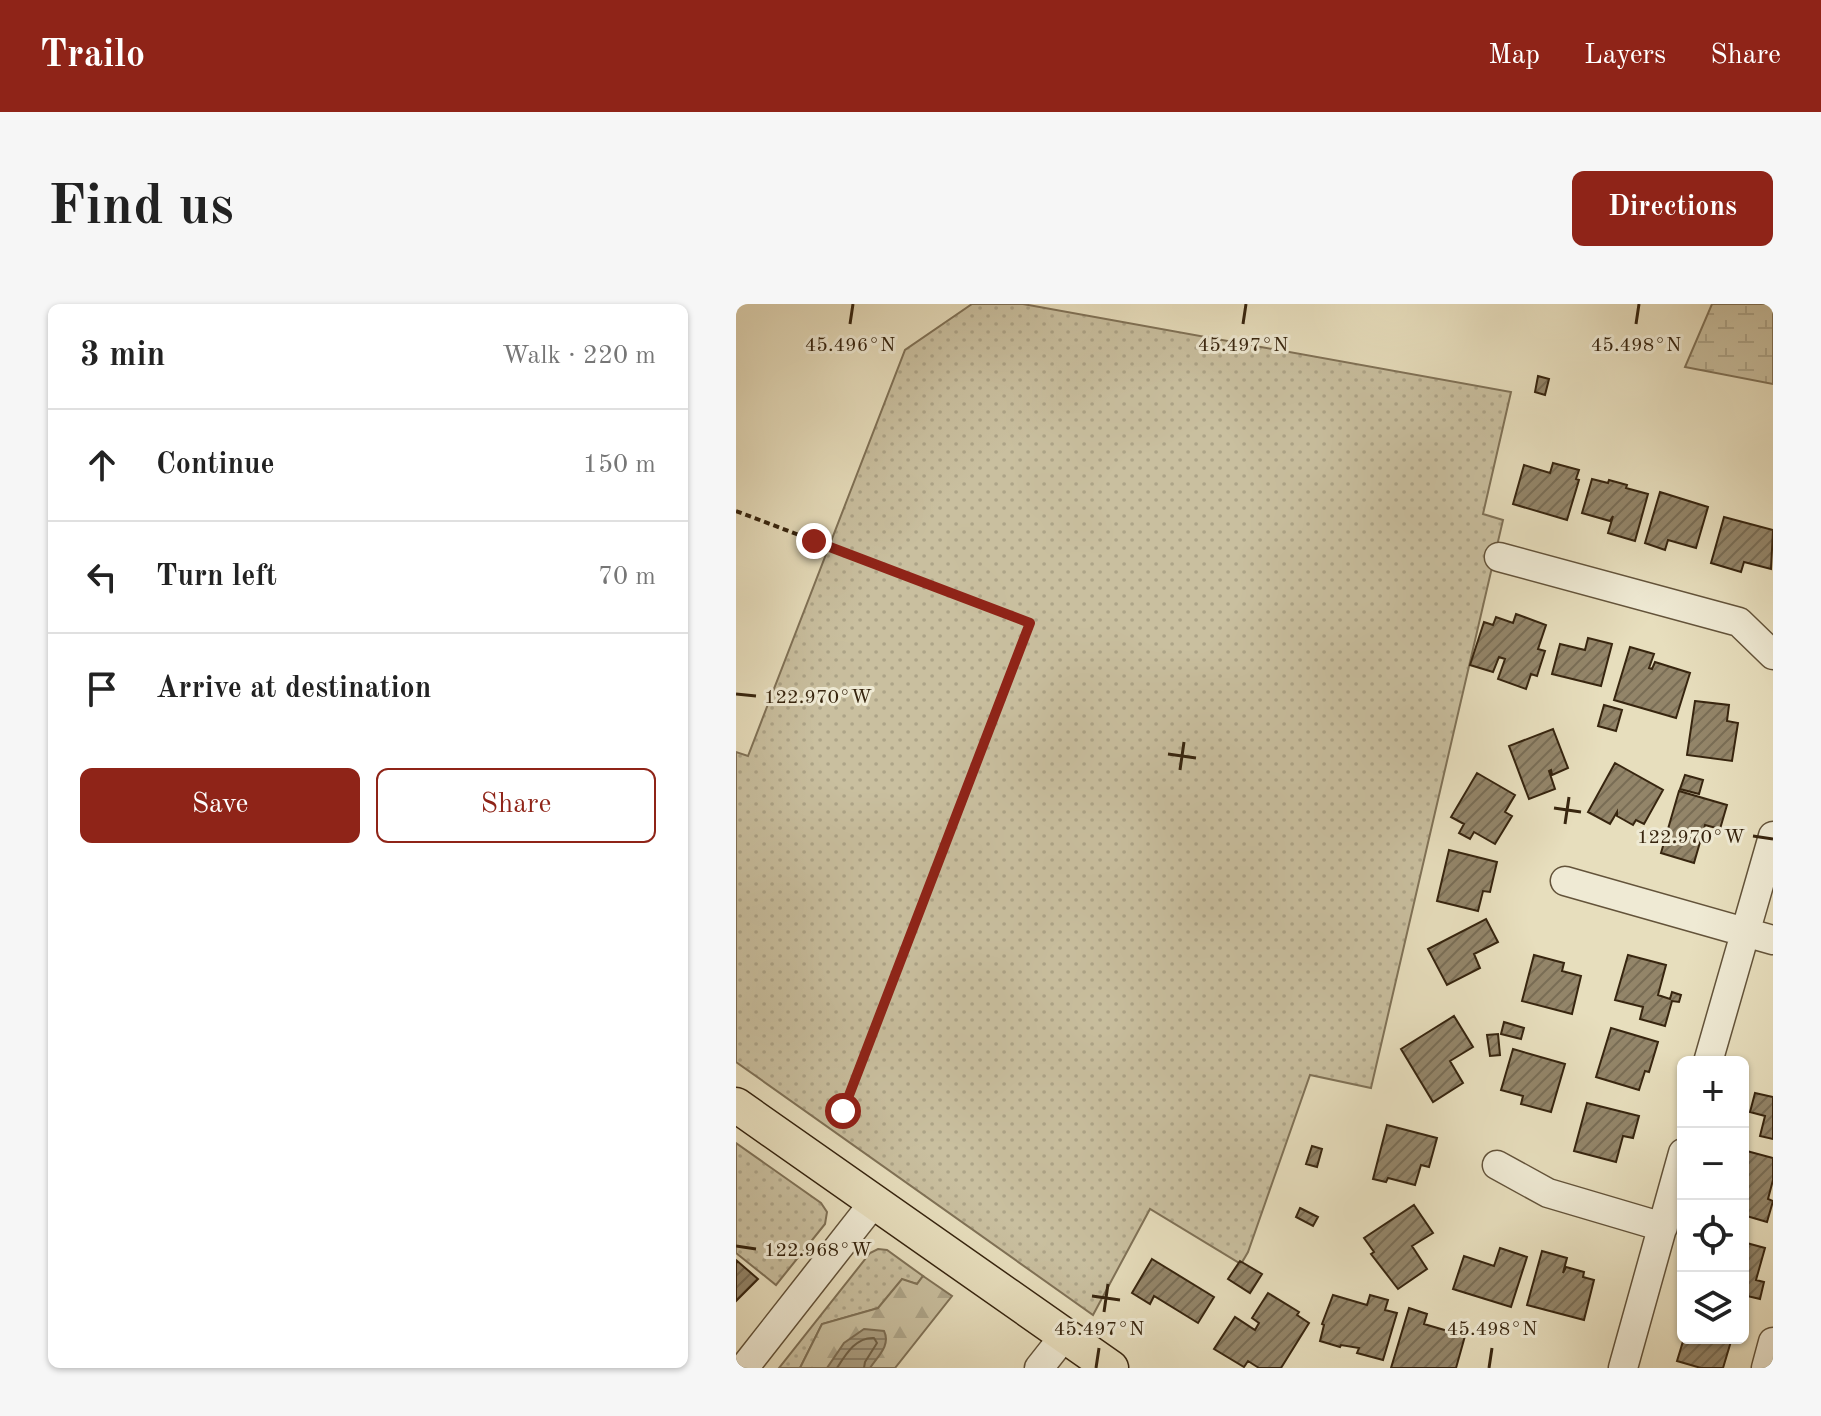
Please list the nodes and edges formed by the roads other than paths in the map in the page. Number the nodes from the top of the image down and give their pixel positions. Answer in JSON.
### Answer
{"nodes":[{"id":1,"x":1499,"y":557,"type":"dead end"},
{"id":2,"x":1773,"y":655,"type":"edge"},
{"id":3,"x":1773,"y":836,"type":"edge"},
{"id":4,"x":1565,"y":881,"type":"dead end"},
{"id":5,"x":1745,"y":932,"type":"junction"},
{"id":6,"x":1773,"y":940,"type":"edge"},
{"id":7,"x":1710,"y":1056,"type":"edge"},
{"id":8,"x":736,"y":1105,"type":"edge"},
{"id":9,"x":1497,"y":1165,"type":"dead end"},
{"id":10,"x":1677,"y":1175,"type":"edge"},
{"id":11,"x":875,"y":1201,"type":"junction"},
{"id":12,"x":1663,"y":1227,"type":"junction"},
{"id":13,"x":1065,"y":1335,"type":"junction"},
{"id":14,"x":1773,"y":1342,"type":"edge"},
{"id":15,"x":744,"y":1368,"type":"edge"},
{"id":16,"x":1039,"y":1368,"type":"edge"},
{"id":17,"x":1111,"y":1368,"type":"edge"},
{"id":18,"x":1623,"y":1368,"type":"edge"},
{"id":19,"x":1766,"y":1368,"type":"edge"}],
"edges":[{"from":1,"to":2,"type":"street"},
{"from":3,"to":5,"type":"street"},
{"from":4,"to":5,"type":"street"},
{"from":5,"to":6,"type":"street"},
{"from":5,"to":7,"type":"street"},
{"from":8,"to":11,"type":"main road"},
{"from":9,"to":12,"type":"street"},
{"from":10,"to":12,"type":"street"},
{"from":11,"to":13,"type":"main road"},
{"from":11,"to":15,"type":"street"},
{"from":12,"to":18,"type":"street"},
{"from":13,"to":16,"type":"street"},
{"from":13,"to":17,"type":"main road"},
{"from":14,"to":19,"type":"street"}]}
